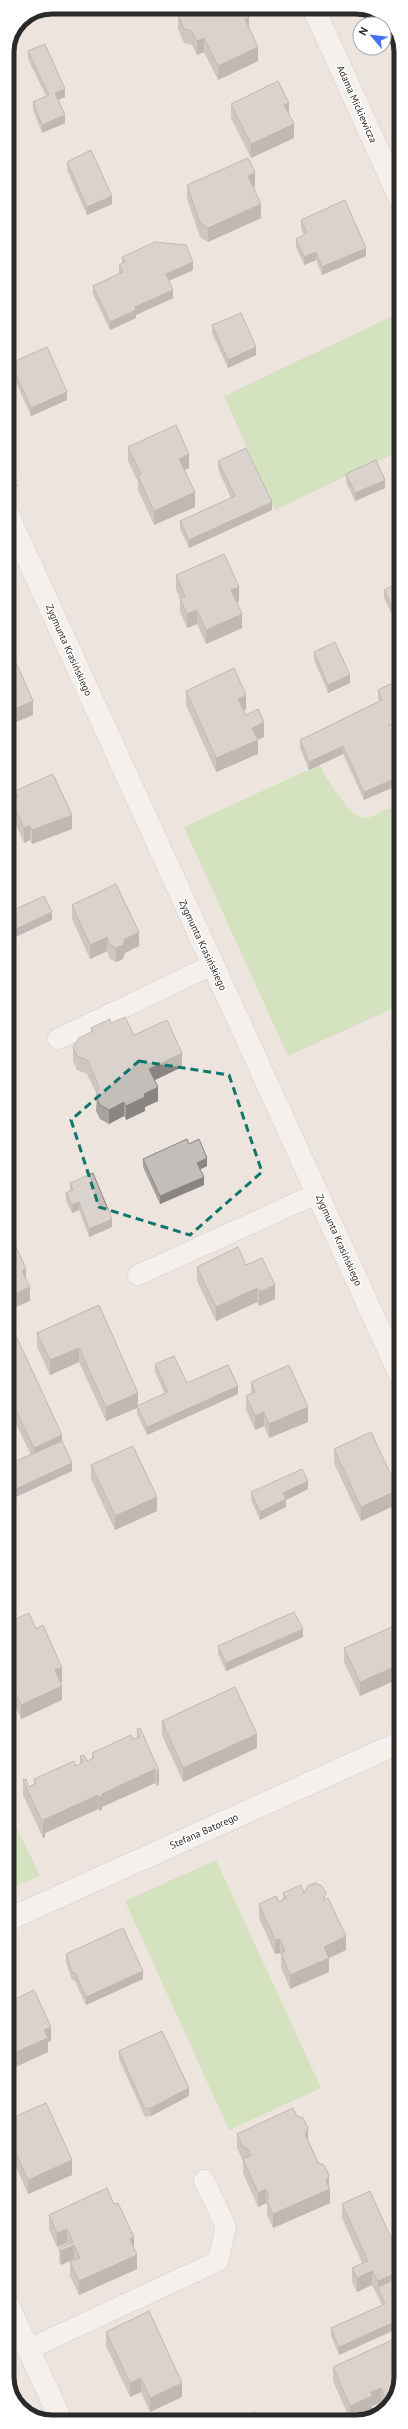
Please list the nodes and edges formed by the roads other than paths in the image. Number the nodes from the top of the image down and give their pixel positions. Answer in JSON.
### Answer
{"nodes":[{"id":1,"x":316,"y":14,"type":"edge"},
{"id":2,"x":394,"y":186,"type":"edge"},
{"id":3,"x":14,"y":528,"type":"edge"},
{"id":4,"x":212,"y":965,"type":"junction"},
{"id":5,"x":58,"y":1039,"type":"dead end"},
{"id":6,"x":318,"y":1194,"type":"junction"},
{"id":7,"x":138,"y":1275,"type":"dead end"},
{"id":8,"x":394,"y":1362,"type":"edge"},
{"id":9,"x":394,"y":1745,"type":"edge"},
{"id":10,"x":14,"y":1917,"type":"edge"},
{"id":11,"x":204,"y":2180,"type":"dead end"},
{"id":12,"x":14,"y":2318,"type":"edge"},
{"id":13,"x":29,"y":2349,"type":"junction"},
{"id":14,"x":59,"y":2415,"type":"edge"}],
"edges":[{"from":1,"to":2,"type":"street","name":"Adama Mickiewicza"},
{"from":3,"to":4,"type":"street","name":"Zygmunta Krasińskiego"},
{"from":4,"to":5,"type":"lane"},
{"from":4,"to":6,"type":"street","name":"Zygmunta Krasińskiego"},
{"from":6,"to":7,"type":"lane"},
{"from":6,"to":8,"type":"street","name":"Zygmunta Krasińskiego"},
{"from":9,"to":10,"type":"street","name":"Stefana Batorego"},
{"from":11,"to":13,"type":"lane"},
{"from":12,"to":13,"type":"street"},
{"from":13,"to":14,"type":"street"}]}
